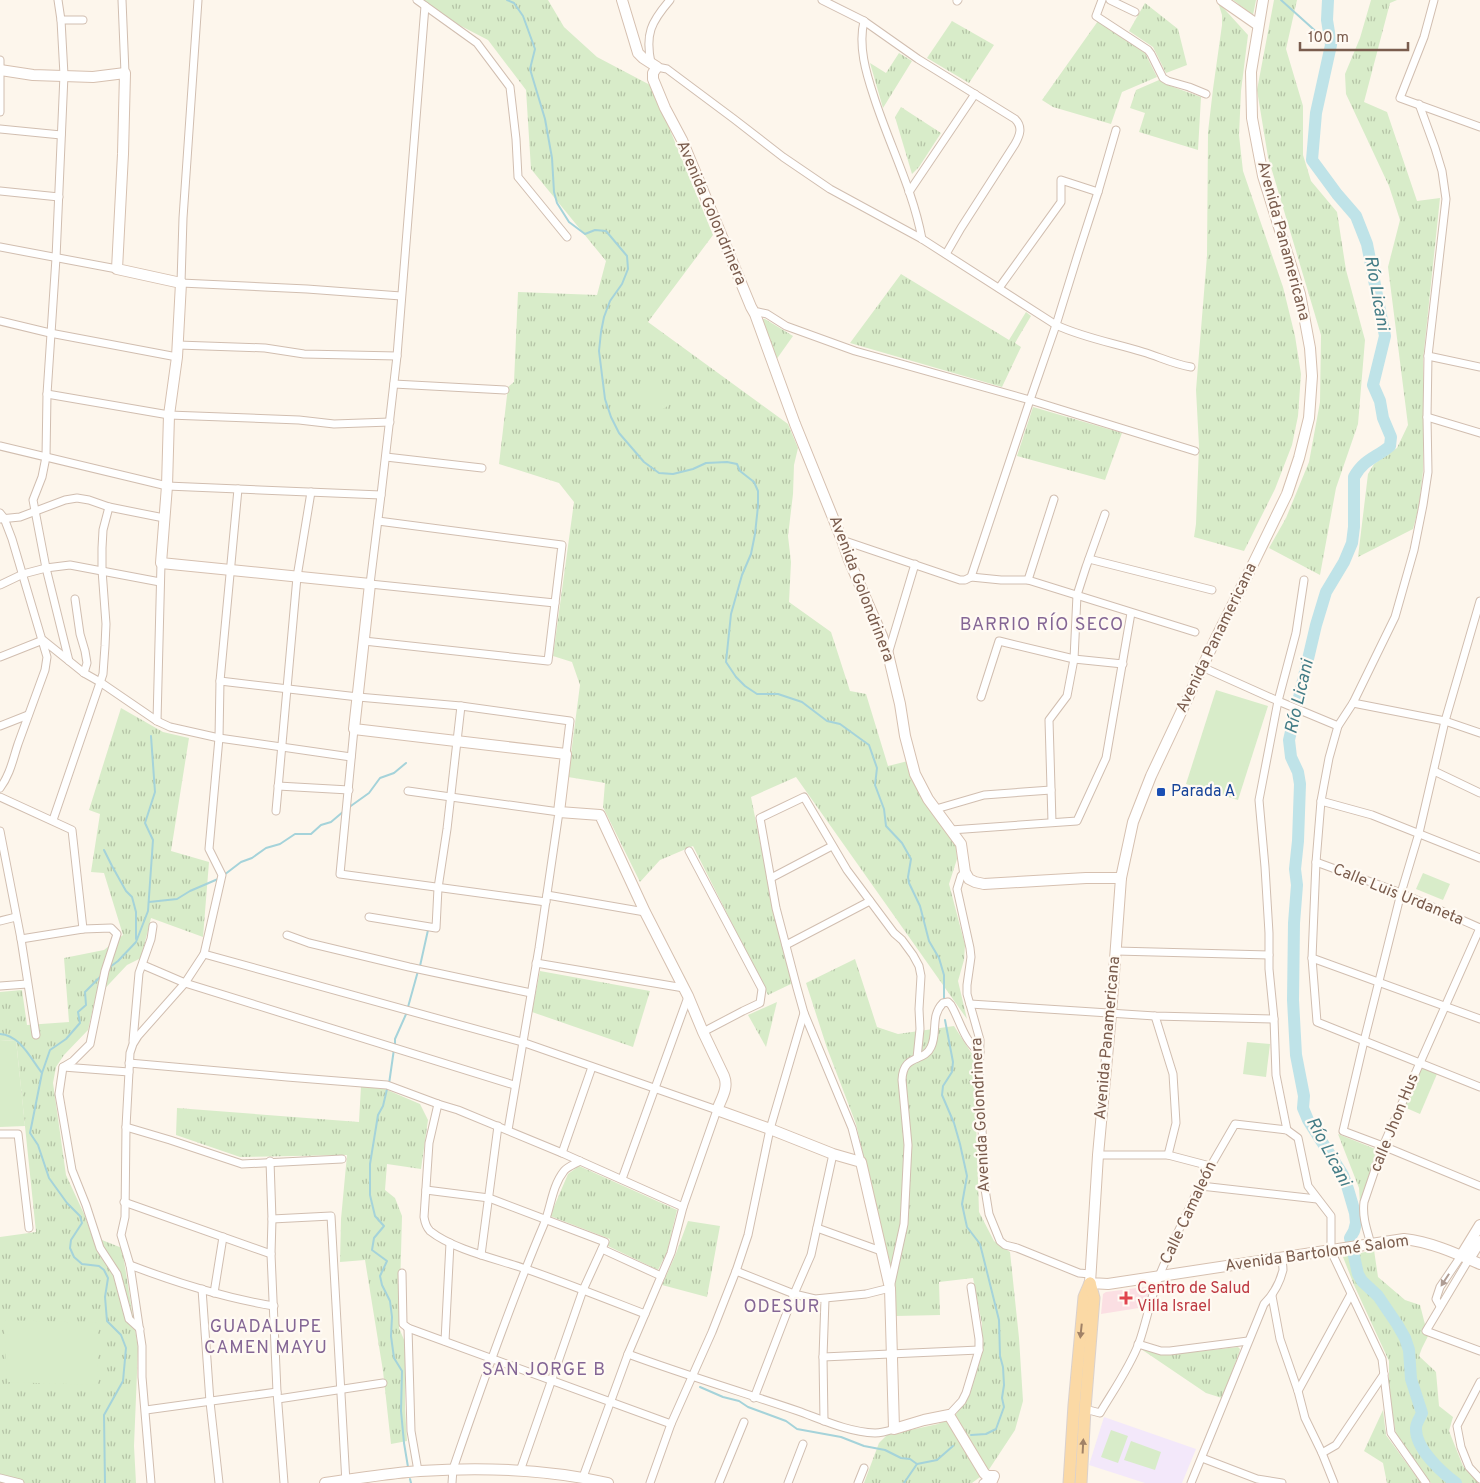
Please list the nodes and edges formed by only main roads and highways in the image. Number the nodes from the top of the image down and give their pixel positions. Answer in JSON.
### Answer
{"nodes":[{"id":1,"x":1069,"y":1483,"type":"edge"},
{"id":2,"x":1081,"y":1483,"type":"edge"}],
"edges":[{"from":2,"to":1,"type":"main road","name":"Avenida Panamericana","one_way":true}]}
